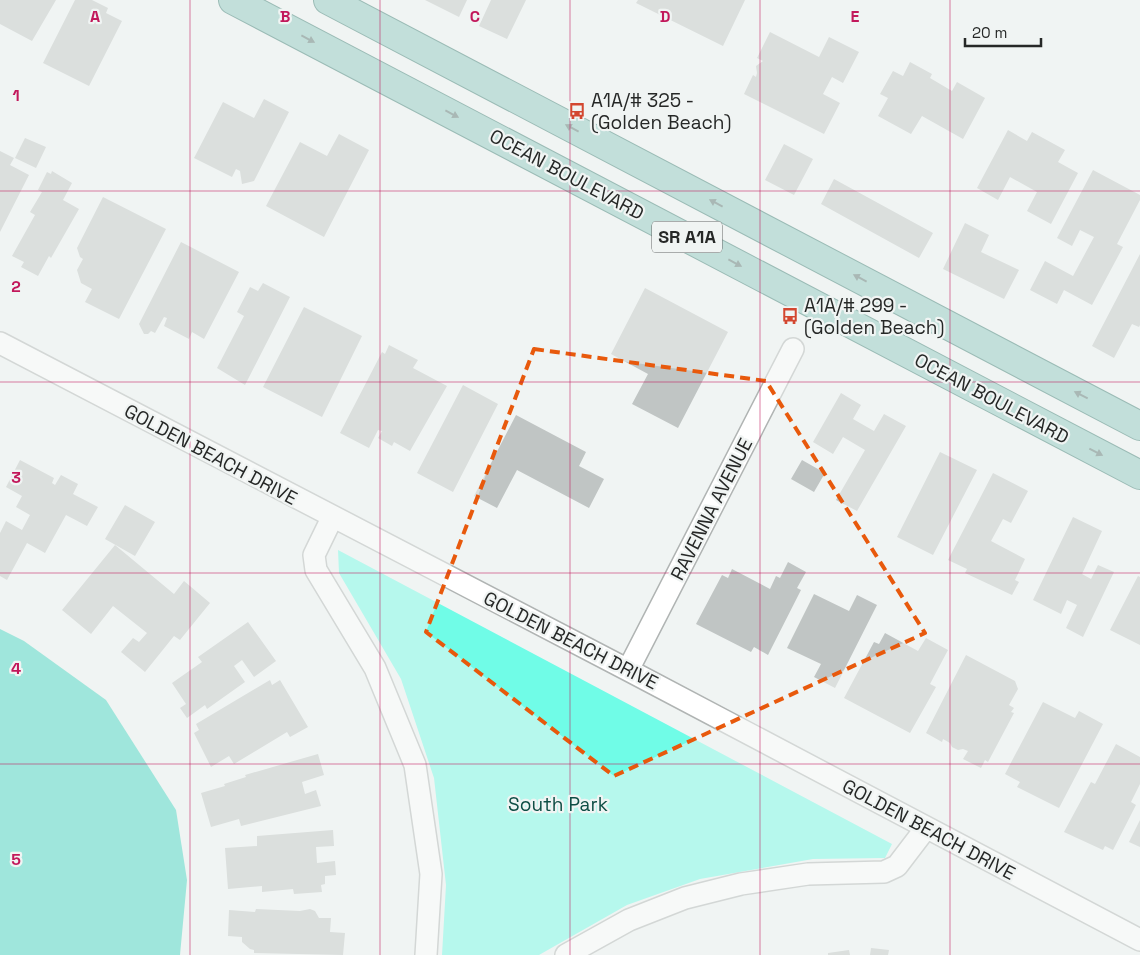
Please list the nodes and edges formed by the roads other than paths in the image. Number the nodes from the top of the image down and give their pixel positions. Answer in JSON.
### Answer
{"nodes":[{"id":1,"x":234,"y":0,"type":"edge"},
{"id":2,"x":328,"y":0,"type":"edge"},
{"id":3,"x":835,"y":265,"type":"junction"},
{"id":4,"x":812,"y":303,"type":"junction"},
{"id":5,"x":0,"y":343,"type":"edge"},
{"id":6,"x":793,"y":349,"type":"dead end"},
{"id":7,"x":1140,"y":426,"type":"edge"},
{"id":8,"x":1140,"y":475,"type":"edge"},
{"id":9,"x":332,"y":518,"type":"junction"},
{"id":10,"x":628,"y":670,"type":"junction"},
{"id":11,"x":926,"y":828,"type":"junction"},
{"id":12,"x":1140,"y":940,"type":"edge"},
{"id":13,"x":426,"y":955,"type":"edge"},
{"id":14,"x":566,"y":955,"type":"edge"}],
"edges":[{"from":1,"to":4,"type":"main road","name":"OCEAN BOULEVARD","number":"SR A1A","one_way":true},
{"from":3,"to":2,"type":"main road","number":"SR A1A","one_way":true},
{"from":3,"to":4,"type":"main road"},
{"from":7,"to":3,"type":"main road","number":"SR A1A","one_way":true},
{"from":4,"to":8,"type":"main road","name":"OCEAN BOULEVARD","number":"SR A1A","one_way":true},
{"from":5,"to":9,"type":"street","name":"GOLDEN BEACH DRIVE"},
{"from":6,"to":10,"type":"street","name":"RAVENNA AVENUE"},
{"from":9,"to":10,"type":"street","name":"GOLDEN BEACH DRIVE"},
{"from":9,"to":13,"type":"street"},
{"from":10,"to":11,"type":"street","name":"GOLDEN BEACH DRIVE"},
{"from":11,"to":12,"type":"street","name":"GOLDEN BEACH DRIVE"},
{"from":11,"to":14,"type":"street"}]}
